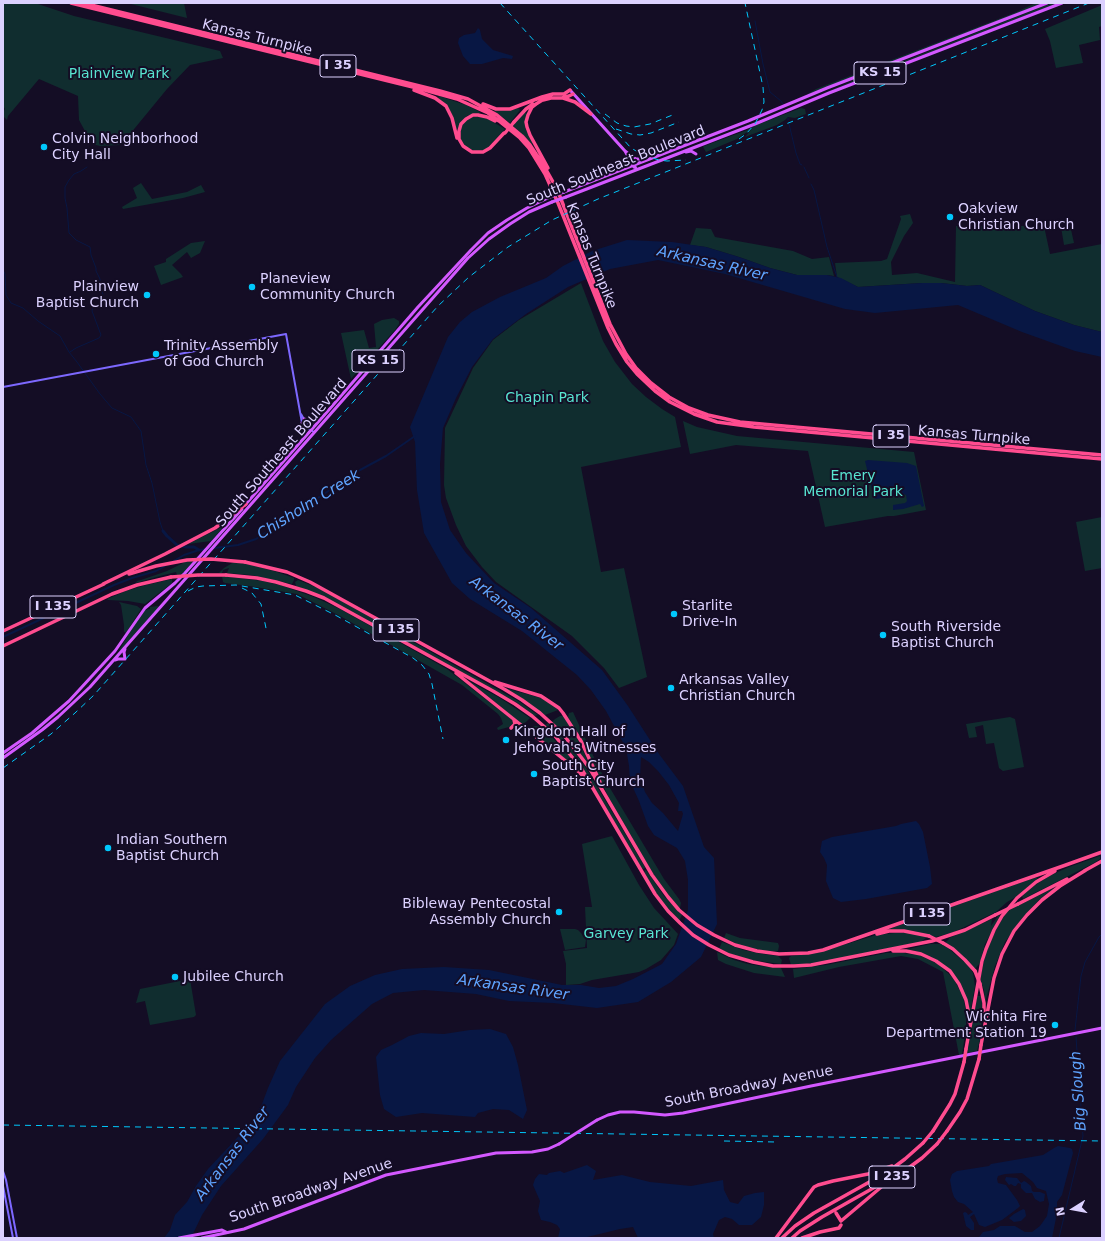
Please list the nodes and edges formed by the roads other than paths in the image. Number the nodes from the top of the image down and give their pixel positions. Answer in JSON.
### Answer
{"nodes":[{"id":1,"x":71,"y":3,"type":"edge"},
{"id":2,"x":83,"y":3,"type":"edge"},
{"id":3,"x":1047,"y":3,"type":"edge"},
{"id":4,"x":1062,"y":3,"type":"edge"},
{"id":5,"x":406,"y":86,"type":"junction"},
{"id":6,"x":570,"y":90,"type":"joint"},
{"id":7,"x":573,"y":94,"type":"junction"},
{"id":8,"x":457,"y":96,"type":"junction"},
{"id":9,"x":562,"y":98,"type":"junction"},
{"id":10,"x":544,"y":99,"type":"junction"},
{"id":11,"x":530,"y":102,"type":"junction"},
{"id":12,"x":591,"y":114,"type":"junction"},
{"id":13,"x":514,"y":122,"type":"junction"},
{"id":14,"x":697,"y":131,"type":"dead end"},
{"id":15,"x":504,"y":133,"type":"junction"},
{"id":16,"x":710,"y":135,"type":"junction"},
{"id":17,"x":678,"y":153,"type":"junction"},
{"id":18,"x":696,"y":154,"type":"dead end"},
{"id":19,"x":628,"y":155,"type":"junction"},
{"id":20,"x":649,"y":159,"type":"junction"},
{"id":21,"x":539,"y":163,"type":"junction"},
{"id":22,"x":634,"y":165,"type":"junction"},
{"id":23,"x":619,"y":170,"type":"junction"},
{"id":24,"x":636,"y":170,"type":"junction"},
{"id":25,"x":556,"y":190,"type":"junction"},
{"id":26,"x":575,"y":240,"type":"junction"},
{"id":27,"x":593,"y":285,"type":"junction"},
{"id":28,"x":3,"y":387,"type":"edge"},
{"id":29,"x":684,"y":407,"type":"junction"},
{"id":30,"x":300,"y":413,"type":"junction"},
{"id":31,"x":323,"y":417,"type":"junction"},
{"id":32,"x":304,"y":419,"type":"junction"},
{"id":33,"x":302,"y":423,"type":"junction"},
{"id":34,"x":312,"y":431,"type":"junction"},
{"id":35,"x":302,"y":440,"type":"junction"},
{"id":36,"x":1102,"y":455,"type":"edge"},
{"id":37,"x":1102,"y":458,"type":"edge"},
{"id":38,"x":246,"y":504,"type":"junction"},
{"id":39,"x":103,"y":584,"type":"junction"},
{"id":40,"x":3,"y":631,"type":"edge"},
{"id":41,"x":122,"y":642,"type":"junction"},
{"id":42,"x":126,"y":645,"type":"junction"},
{"id":43,"x":4,"y":646,"type":"edge"},
{"id":44,"x":119,"y":654,"type":"junction"},
{"id":45,"x":112,"y":662,"type":"junction"},
{"id":46,"x":444,"y":664,"type":"junction"},
{"id":47,"x":100,"y":669,"type":"junction"},
{"id":48,"x":480,"y":676,"type":"junction"},
{"id":49,"x":560,"y":711,"type":"junction"},
{"id":50,"x":558,"y":715,"type":"dead end"},
{"id":51,"x":513,"y":719,"type":"junction"},
{"id":52,"x":511,"y":728,"type":"dead end"},
{"id":53,"x":3,"y":753,"type":"edge"},
{"id":54,"x":3,"y":758,"type":"edge"},
{"id":55,"x":600,"y":799,"type":"junction"},
{"id":56,"x":609,"y":801,"type":"junction"},
{"id":57,"x":1102,"y":852,"type":"edge"},
{"id":58,"x":1102,"y":861,"type":"edge"},
{"id":59,"x":1063,"y":866,"type":"junction"},
{"id":60,"x":1086,"y":870,"type":"junction"},
{"id":61,"x":850,"y":941,"type":"junction"},
{"id":62,"x":877,"y":952,"type":"junction"},
{"id":63,"x":1102,"y":1028,"type":"edge"},
{"id":64,"x":983,"y":1037,"type":"junction"},
{"id":65,"x":966,"y":1049,"type":"junction"},
{"id":66,"x":898,"y":1164,"type":"junction"},
{"id":67,"x":3,"y":1171,"type":"edge"},
{"id":68,"x":898,"y":1174,"type":"junction"},
{"id":69,"x":3,"y":1186,"type":"edge"},
{"id":70,"x":836,"y":1213,"type":"dead end"},
{"id":71,"x":841,"y":1225,"type":"dead end"},
{"id":72,"x":226,"y":1232,"type":"junction"},
{"id":73,"x":13,"y":1238,"type":"edge"},
{"id":74,"x":18,"y":1238,"type":"edge"},
{"id":75,"x":179,"y":1238,"type":"edge"},
{"id":76,"x":202,"y":1238,"type":"edge"},
{"id":77,"x":776,"y":1238,"type":"edge"},
{"id":78,"x":782,"y":1238,"type":"edge"},
{"id":79,"x":792,"y":1238,"type":"edge"},
{"id":80,"x":802,"y":1238,"type":"edge"}],
"edges":[{"from":1,"to":5,"type":"highway","name":"Kansas Turnpike","number":"I 35"},
{"from":2,"to":8,"type":"highway","name":"Kansas Turnpike","number":"I 35"},
{"from":3,"to":16,"type":"main road","name":"South Southeast Boulevard","number":"KS 15"},
{"from":4,"to":17,"type":"main road","name":"South Southeast Boulevard","number":"KS 15"},
{"from":5,"to":15,"type":"highway"},
{"from":5,"to":21,"type":"highway","name":"Kansas Turnpike","number":"I 35"},
{"from":6,"to":7,"type":"main road"},
{"from":6,"to":11,"type":"highway"},
{"from":7,"to":9,"type":"highway"},
{"from":7,"to":12,"type":"main road"},
{"from":8,"to":11,"type":"highway"},
{"from":8,"to":25,"type":"highway","name":"Kansas Turnpike","number":"I 35"},
{"from":9,"to":10,"type":"highway"},
{"from":9,"to":12,"type":"highway"},
{"from":10,"to":13,"type":"highway"},
{"from":10,"to":25,"type":"highway"},
{"from":11,"to":13,"type":"highway"},
{"from":12,"to":19,"type":"main road"},
{"from":13,"to":15,"type":"highway","bridge":true},
{"from":14,"to":16,"type":"main road"},
{"from":15,"to":21,"type":"highway"},
{"from":16,"to":20,"type":"main road","name":"South Southeast Boulevard","number":"KS 15"},
{"from":17,"to":18,"type":"main road"},
{"from":17,"to":24,"type":"main road","name":"South Southeast Boulevard","number":"KS 15"},
{"from":19,"to":20,"type":"main road"},
{"from":19,"to":22,"type":"main road"},
{"from":19,"to":23,"type":"main road"},
{"from":20,"to":22,"type":"main road","name":"South Southeast Boulevard","number":"KS 15"},
{"from":21,"to":26,"type":"highway","name":"Kansas Turnpike","number":"I 35"},
{"from":22,"to":23,"type":"main road","name":"South Southeast Boulevard","number":"KS 15"},
{"from":22,"to":24,"type":"main road"},
{"from":23,"to":31,"type":"main road","name":"South Southeast Boulevard","number":"KS 15","bridge":true},
{"from":24,"to":34,"type":"main road","name":"South Southeast Boulevard","number":"KS 15","bridge":true},
{"from":25,"to":26,"type":"highway","name":"Kansas Turnpike","number":"I 35"},
{"from":26,"to":27,"type":"highway","name":"Kansas Turnpike","number":"I 35"},
{"from":27,"to":29,"type":"highway","name":"Kansas Turnpike","number":"I 35"},
{"from":27,"to":29,"type":"highway","name":"Kansas Turnpike","number":"I 35"},
{"from":28,"to":30,"type":"main road"},
{"from":29,"to":36,"type":"highway","name":"Kansas Turnpike","number":"I 35"},
{"from":29,"to":37,"type":"highway","name":"Kansas Turnpike","number":"I 35"},
{"from":30,"to":32,"type":"main road"},
{"from":30,"to":33,"type":"main road"},
{"from":31,"to":32,"type":"main road"},
{"from":31,"to":34,"type":"main road","name":"South Southeast Boulevard","number":"KS 15"},
{"from":32,"to":34,"type":"main road"},
{"from":33,"to":34,"type":"main road"},
{"from":33,"to":35,"type":"main road"},
{"from":34,"to":35,"type":"main road","name":"South Southeast Boulevard","number":"KS 15"},
{"from":34,"to":42,"type":"main road","name":"South Southeast Boulevard","number":"KS 15"},
{"from":35,"to":38,"type":"main road","name":"South Southeast Boulevard","number":"KS 15"},
{"from":38,"to":39,"type":"highway"},
{"from":38,"to":41,"type":"main road","name":"South Southeast Boulevard"},
{"from":39,"to":40,"type":"highway","number":"I 135"},
{"from":39,"to":48,"type":"highway","number":"I 135","bridge":true},
{"from":41,"to":44,"type":"main road"},
{"from":41,"to":47,"type":"main road","name":"South Southeast Boulevard"},
{"from":42,"to":44,"type":"main road","name":"South Southeast Boulevard"},
{"from":42,"to":45,"type":"main road"},
{"from":43,"to":46,"type":"highway","number":"I 135","bridge":true},
{"from":44,"to":45,"type":"main road","name":"South Southeast Boulevard"},
{"from":44,"to":47,"type":"main road"},
{"from":45,"to":54,"type":"main road","name":"South Southeast Boulevard"},
{"from":46,"to":51,"type":"highway"},
{"from":46,"to":55,"type":"highway","number":"I 135"},
{"from":47,"to":53,"type":"main road","name":"South Southeast Boulevard"},
{"from":48,"to":49,"type":"highway"},
{"from":48,"to":56,"type":"highway","number":"I 135"},
{"from":49,"to":50,"type":"highway"},
{"from":49,"to":56,"type":"highway"},
{"from":51,"to":52,"type":"highway"},
{"from":51,"to":55,"type":"highway"},
{"from":55,"to":62,"type":"highway","number":"I 135"},
{"from":56,"to":61,"type":"highway","number":"I 135"},
{"from":57,"to":59,"type":"highway","number":"I 135"},
{"from":58,"to":60,"type":"highway","number":"I 135"},
{"from":59,"to":61,"type":"highway","number":"I 135"},
{"from":59,"to":65,"type":"highway"},
{"from":60,"to":62,"type":"highway","number":"I 135","bridge":true},
{"from":60,"to":64,"type":"highway"},
{"from":61,"to":64,"type":"highway","bridge":true},
{"from":62,"to":65,"type":"highway"},
{"from":63,"to":72,"type":"main road","name":"South Broadway Avenue","bridge":true},
{"from":64,"to":68,"type":"highway","number":"I 235","bridge":true},
{"from":65,"to":66,"type":"highway","number":"I 235","bridge":true},
{"from":66,"to":77,"type":"highway"},
{"from":66,"to":78,"type":"highway","number":"I 235"},
{"from":67,"to":74,"type":"main road"},
{"from":68,"to":70,"type":"highway"},
{"from":68,"to":79,"type":"highway","number":"I 235"},
{"from":69,"to":73,"type":"main road"},
{"from":71,"to":80,"type":"highway"},
{"from":72,"to":75,"type":"main road","name":"South Broadway Avenue"},
{"from":72,"to":76,"type":"main road","name":"South Broadway Avenue"}]}
